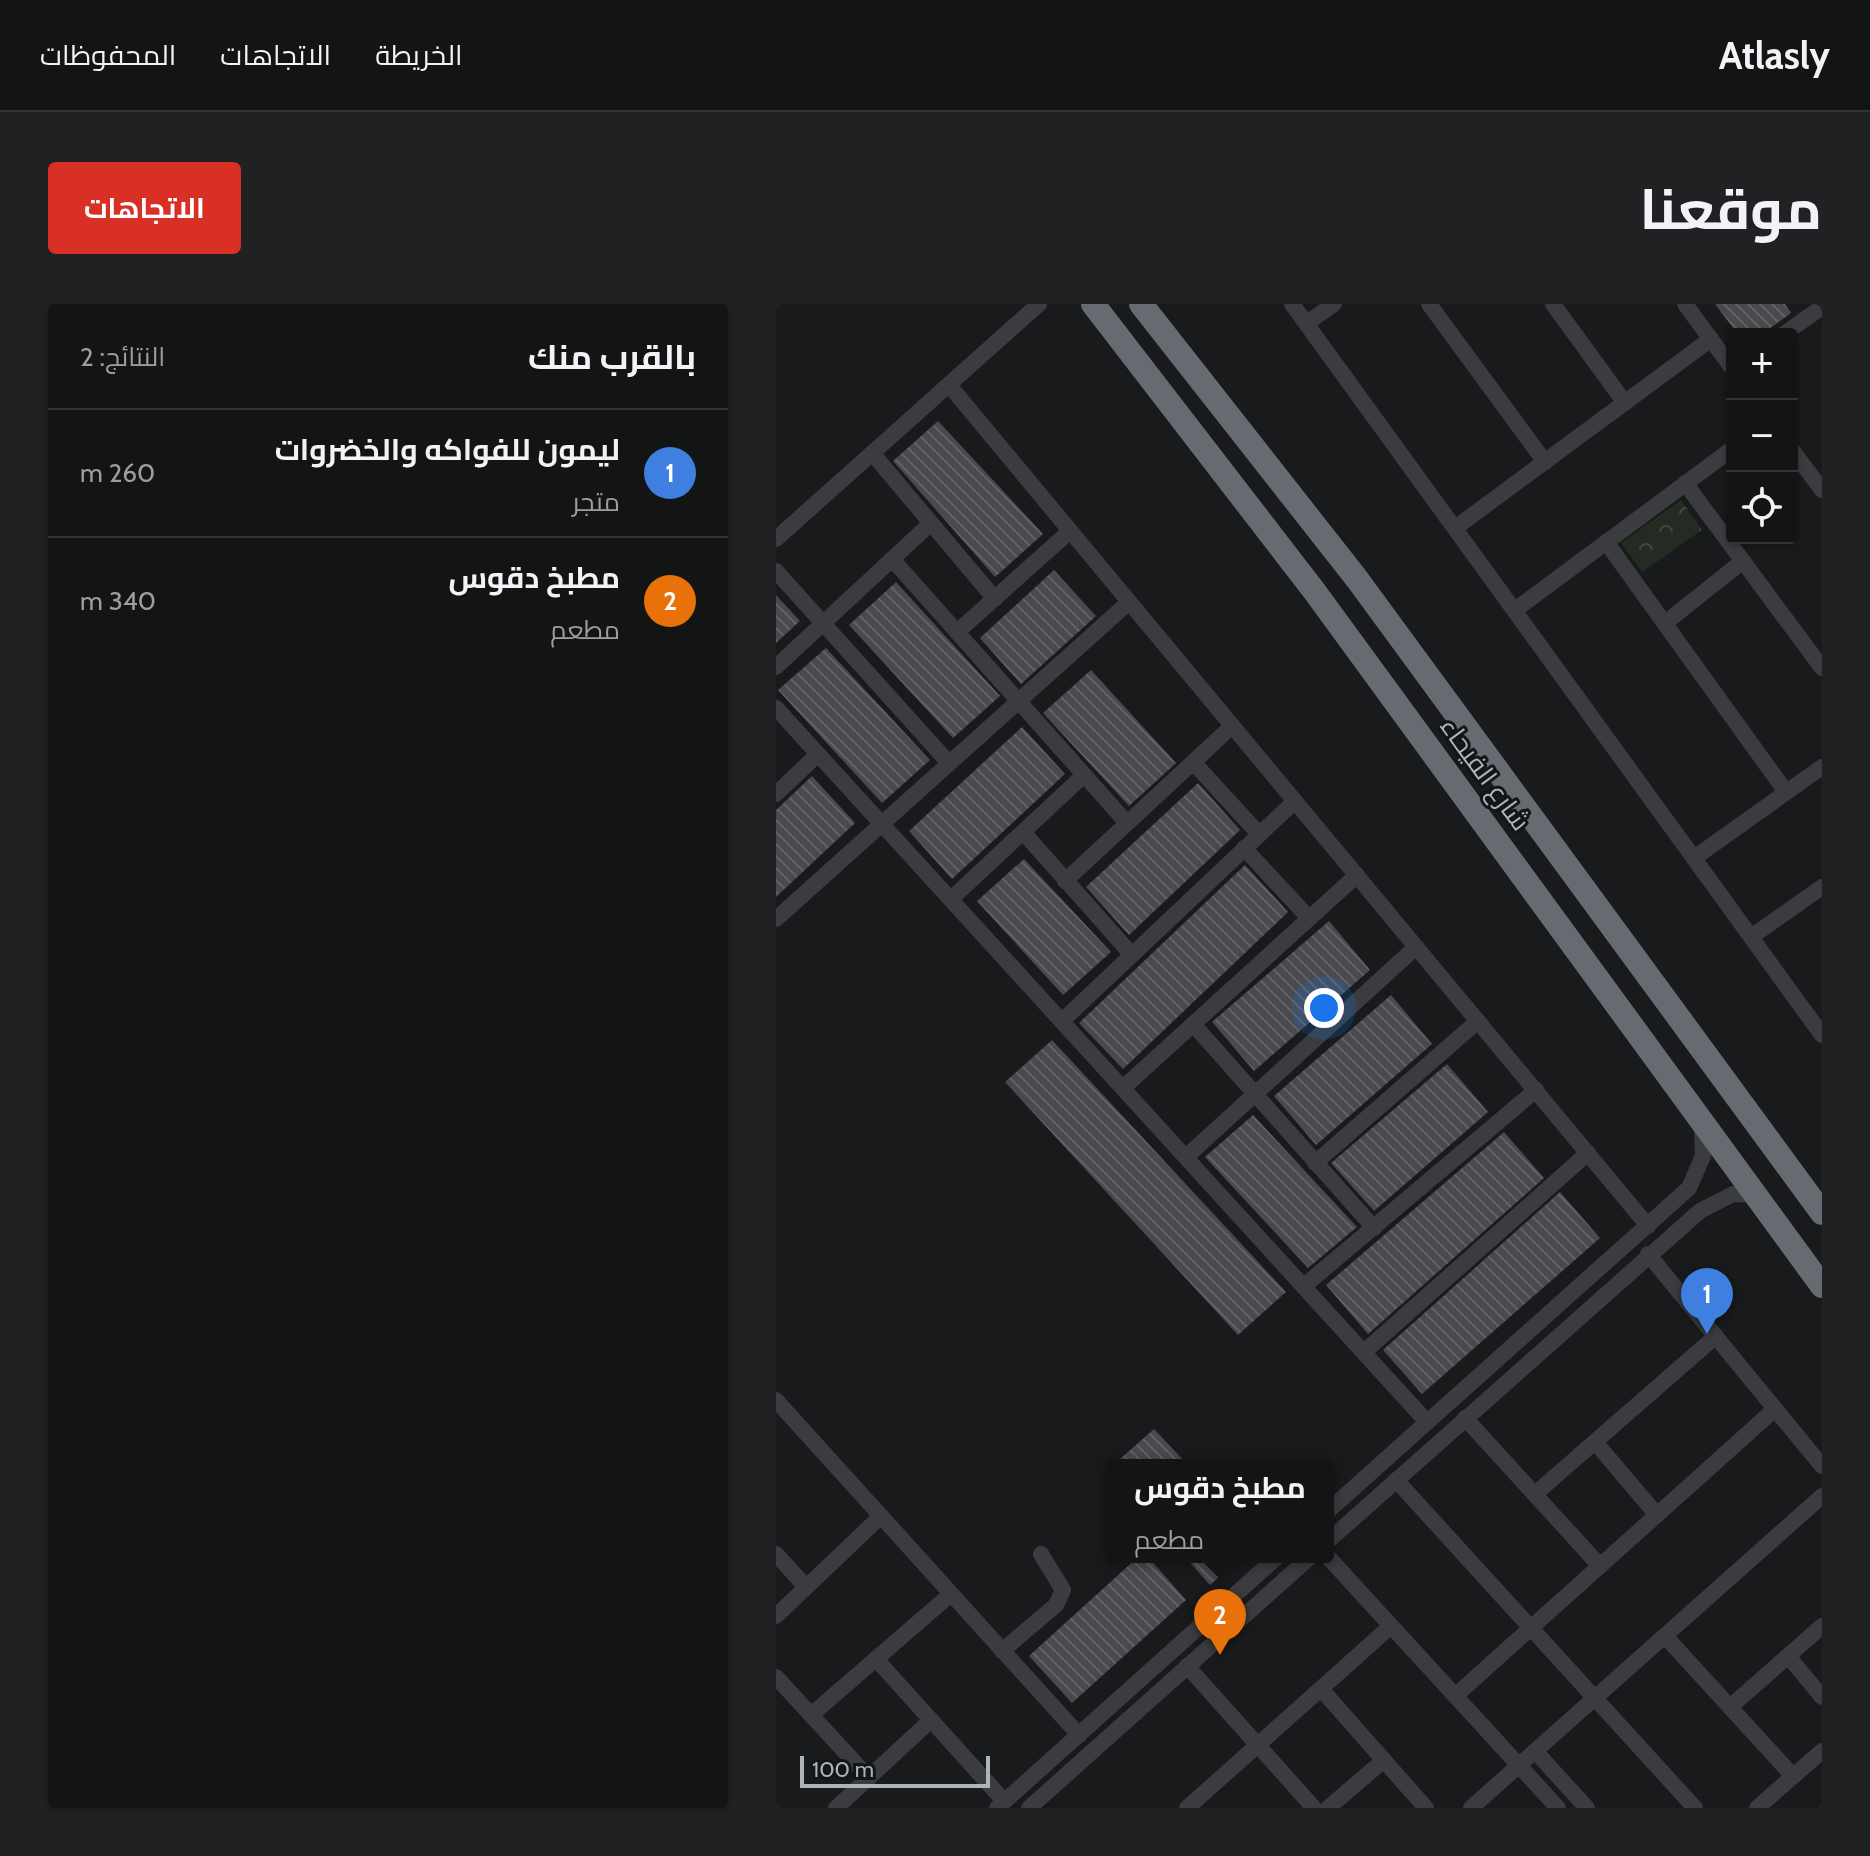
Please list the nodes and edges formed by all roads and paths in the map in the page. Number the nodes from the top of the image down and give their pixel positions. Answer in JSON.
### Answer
{"nodes":[{"id":1,"x":1039,"y":304,"type":"edge"},
{"id":2,"x":1093,"y":304,"type":"edge"},
{"id":3,"x":1141,"y":304,"type":"edge"},
{"id":4,"x":1292,"y":304,"type":"edge"},
{"id":5,"x":1334,"y":304,"type":"edge"},
{"id":6,"x":1429,"y":304,"type":"edge"},
{"id":7,"x":1553,"y":304,"type":"edge"},
{"id":8,"x":1685,"y":304,"type":"edge"},
{"id":9,"x":1822,"y":307,"type":"edge"},
{"id":10,"x":1307,"y":323,"type":"junction"},
{"id":11,"x":1792,"y":328,"type":"edge"},
{"id":12,"x":1711,"y":339,"type":"junction"},
{"id":13,"x":1726,"y":360,"type":"edge"},
{"id":14,"x":949,"y":385,"type":"junction"},
{"id":15,"x":1625,"y":403,"type":"junction"},
{"id":16,"x":872,"y":453,"type":"junction"},
{"id":17,"x":1726,"y":453,"type":"edge"},
{"id":18,"x":1798,"y":458,"type":"edge"},
{"id":19,"x":1545,"y":462,"type":"junction"},
{"id":20,"x":1685,"y":483,"type":"junction"},
{"id":21,"x":1822,"y":490,"type":"edge"},
{"id":22,"x":931,"y":523,"type":"junction"},
{"id":23,"x":1455,"y":528,"type":"junction"},
{"id":24,"x":1070,"y":531,"type":"junction"},
{"id":25,"x":776,"y":539,"type":"edge"},
{"id":26,"x":1606,"y":542,"type":"junction"},
{"id":27,"x":892,"y":559,"type":"junction"},
{"id":28,"x":1743,"y":561,"type":"junction"},
{"id":29,"x":776,"y":571,"type":"edge"},
{"id":30,"x":995,"y":599,"type":"junction"},
{"id":31,"x":1129,"y":602,"type":"junction"},
{"id":32,"x":1515,"y":610,"type":"junction"},
{"id":33,"x":823,"y":623,"type":"junction"},
{"id":34,"x":1665,"y":623,"type":"junction"},
{"id":35,"x":957,"y":632,"type":"junction"},
{"id":36,"x":776,"y":667,"type":"edge"},
{"id":37,"x":1822,"y":668,"type":"edge"},
{"id":38,"x":1018,"y":701,"type":"junction"},
{"id":39,"x":776,"y":708,"type":"edge"},
{"id":40,"x":1232,"y":726,"type":"junction"},
{"id":41,"x":818,"y":754,"type":"junction"},
{"id":42,"x":1193,"y":762,"type":"junction"},
{"id":43,"x":949,"y":763,"type":"junction"},
{"id":44,"x":1822,"y":767,"type":"edge"},
{"id":45,"x":1084,"y":775,"type":"junction"},
{"id":46,"x":1786,"y":792,"type":"junction"},
{"id":47,"x":776,"y":794,"type":"edge"},
{"id":48,"x":1295,"y":801,"type":"junction"},
{"id":49,"x":1127,"y":823,"type":"junction"},
{"id":50,"x":882,"y":824,"type":"junction"},
{"id":51,"x":1023,"y":832,"type":"junction"},
{"id":52,"x":1259,"y":834,"type":"junction"},
{"id":53,"x":1244,"y":848,"type":"junction"},
{"id":54,"x":1694,"y":858,"type":"junction"},
{"id":55,"x":1357,"y":875,"type":"junction"},
{"id":56,"x":1065,"y":881,"type":"junction"},
{"id":57,"x":1822,"y":887,"type":"edge"},
{"id":58,"x":951,"y":899,"type":"junction"},
{"id":59,"x":1309,"y":918,"type":"junction"},
{"id":60,"x":776,"y":919,"type":"edge"},
{"id":61,"x":1751,"y":937,"type":"junction"},
{"id":62,"x":1618,"y":939,"type":"junction"},
{"id":63,"x":1416,"y":947,"type":"junction"},
{"id":64,"x":1132,"y":955,"type":"junction"},
{"id":65,"x":1588,"y":961,"type":"junction"},
{"id":66,"x":1062,"y":1021,"type":"junction"},
{"id":67,"x":1478,"y":1021,"type":"junction"},
{"id":68,"x":1193,"y":1024,"type":"junction"},
{"id":69,"x":1822,"y":1035,"type":"edge"},
{"id":70,"x":1123,"y":1088,"type":"junction"},
{"id":71,"x":1536,"y":1090,"type":"junction"},
{"id":72,"x":1253,"y":1095,"type":"junction"},
{"id":73,"x":1697,"y":1110,"type":"junction"},
{"id":74,"x":1588,"y":1153,"type":"junction"},
{"id":75,"x":1186,"y":1157,"type":"junction"},
{"id":76,"x":1315,"y":1163,"type":"junction"},
{"id":77,"x":1757,"y":1195,"type":"junction"},
{"id":78,"x":1822,"y":1213,"type":"edge"},
{"id":79,"x":1648,"y":1226,"type":"junction"},
{"id":80,"x":1374,"y":1228,"type":"junction"},
{"id":81,"x":1648,"y":1254,"type":"junction"},
{"id":82,"x":1304,"y":1286,"type":"junction"},
{"id":83,"x":1822,"y":1286,"type":"edge"},
{"id":84,"x":1716,"y":1336,"type":"junction"},
{"id":85,"x":1512,"y":1347,"type":"junction"},
{"id":86,"x":1364,"y":1352,"type":"junction"},
{"id":87,"x":1526,"y":1363,"type":"junction"},
{"id":88,"x":776,"y":1400,"type":"edge"},
{"id":89,"x":1775,"y":1409,"type":"junction"},
{"id":90,"x":1465,"y":1418,"type":"junction"},
{"id":91,"x":1427,"y":1422,"type":"junction"},
{"id":92,"x":1595,"y":1442,"type":"junction"},
{"id":93,"x":1822,"y":1466,"type":"edge"},
{"id":94,"x":1396,"y":1480,"type":"junction"},
{"id":95,"x":1535,"y":1494,"type":"junction"},
{"id":96,"x":1822,"y":1496,"type":"edge"},
{"id":97,"x":1334,"y":1506,"type":"edge"},
{"id":98,"x":1657,"y":1515,"type":"junction"},
{"id":99,"x":881,"y":1516,"type":"junction"},
{"id":100,"x":1334,"y":1536,"type":"edge"},
{"id":101,"x":776,"y":1554,"type":"edge"},
{"id":102,"x":1041,"y":1554,"type":"dead end"},
{"id":103,"x":1270,"y":1563,"type":"edge"},
{"id":104,"x":1303,"y":1563,"type":"edge"},
{"id":105,"x":1333,"y":1563,"type":"edge"},
{"id":106,"x":1600,"y":1566,"type":"junction"},
{"id":107,"x":806,"y":1587,"type":"junction"},
{"id":108,"x":951,"y":1594,"type":"junction"},
{"id":109,"x":776,"y":1616,"type":"edge"},
{"id":110,"x":1391,"y":1626,"type":"junction"},
{"id":111,"x":1822,"y":1626,"type":"edge"},
{"id":112,"x":1531,"y":1628,"type":"junction"},
{"id":113,"x":1665,"y":1636,"type":"junction"},
{"id":114,"x":1002,"y":1651,"type":"junction"},
{"id":115,"x":1788,"y":1656,"type":"junction"},
{"id":116,"x":876,"y":1659,"type":"junction"},
{"id":117,"x":1187,"y":1666,"type":"junction"},
{"id":118,"x":776,"y":1677,"type":"edge"},
{"id":119,"x":1321,"y":1689,"type":"junction"},
{"id":120,"x":1455,"y":1696,"type":"junction"},
{"id":121,"x":1822,"y":1697,"type":"edge"},
{"id":122,"x":1595,"y":1698,"type":"junction"},
{"id":123,"x":1730,"y":1707,"type":"junction"},
{"id":124,"x":811,"y":1715,"type":"junction"},
{"id":125,"x":931,"y":1720,"type":"junction"},
{"id":126,"x":1079,"y":1735,"type":"junction"},
{"id":127,"x":1258,"y":1745,"type":"junction"},
{"id":128,"x":1535,"y":1751,"type":"junction"},
{"id":129,"x":1822,"y":1751,"type":"edge"},
{"id":130,"x":1384,"y":1760,"type":"junction"},
{"id":131,"x":1519,"y":1766,"type":"junction"},
{"id":132,"x":1793,"y":1776,"type":"junction"},
{"id":133,"x":869,"y":1778,"type":"junction"},
{"id":134,"x":1040,"y":1804,"type":"edge"},
{"id":135,"x":1000,"y":1805,"type":"edge"},
{"id":136,"x":836,"y":1808,"type":"edge"},
{"id":137,"x":1187,"y":1808,"type":"edge"},
{"id":138,"x":1314,"y":1808,"type":"edge"},
{"id":139,"x":1328,"y":1808,"type":"edge"},
{"id":140,"x":1426,"y":1808,"type":"edge"},
{"id":141,"x":1471,"y":1808,"type":"edge"},
{"id":142,"x":1558,"y":1808,"type":"edge"},
{"id":143,"x":1587,"y":1808,"type":"edge"},
{"id":144,"x":1695,"y":1808,"type":"edge"},
{"id":145,"x":1757,"y":1808,"type":"edge"}],
"edges":[{"from":1,"to":14,"type":"street"},
{"from":2,"to":65,"type":"highway","name":"شارع الفيحاء"},
{"from":3,"to":62,"type":"highway","name":"شارع الفيحاء"},
{"from":4,"to":10,"type":"street"},
{"from":5,"to":10,"type":"street"},
{"from":6,"to":19,"type":"street"},
{"from":7,"to":15,"type":"street"},
{"from":8,"to":12,"type":"street"},
{"from":9,"to":11,"type":"street"},
{"from":10,"to":23,"type":"street"},
{"from":12,"to":13,"type":"street"},
{"from":12,"to":15,"type":"street"},
{"from":14,"to":16,"type":"street"},
{"from":14,"to":24,"type":"street"},
{"from":15,"to":19,"type":"street"},
{"from":16,"to":22,"type":"street"},
{"from":16,"to":25,"type":"street"},
{"from":17,"to":20,"type":"street"},
{"from":18,"to":21,"type":"street"},
{"from":19,"to":23,"type":"street"},
{"from":20,"to":26,"type":"street"},
{"from":20,"to":28,"type":"street"},
{"from":22,"to":27,"type":"street"},
{"from":22,"to":30,"type":"street"},
{"from":23,"to":32,"type":"street"},
{"from":24,"to":30,"type":"street"},
{"from":24,"to":31,"type":"street"},
{"from":26,"to":32,"type":"street"},
{"from":26,"to":34,"type":"street"},
{"from":27,"to":33,"type":"street"},
{"from":27,"to":35,"type":"street"},
{"from":28,"to":34,"type":"street"},
{"from":28,"to":37,"type":"street"},
{"from":29,"to":33,"type":"street"},
{"from":30,"to":35,"type":"street"},
{"from":31,"to":38,"type":"street"},
{"from":31,"to":40,"type":"street"},
{"from":32,"to":54,"type":"street"},
{"from":33,"to":36,"type":"street"},
{"from":33,"to":43,"type":"street"},
{"from":34,"to":46,"type":"street"},
{"from":35,"to":38,"type":"street"},
{"from":38,"to":43,"type":"street"},
{"from":38,"to":45,"type":"street"},
{"from":39,"to":41,"type":"street"},
{"from":40,"to":42,"type":"street"},
{"from":40,"to":48,"type":"street"},
{"from":41,"to":47,"type":"street"},
{"from":41,"to":50,"type":"street"},
{"from":42,"to":49,"type":"street"},
{"from":42,"to":52,"type":"street"},
{"from":43,"to":50,"type":"street"},
{"from":44,"to":46,"type":"street"},
{"from":45,"to":49,"type":"street"},
{"from":45,"to":51,"type":"street"},
{"from":46,"to":54,"type":"street"},
{"from":48,"to":52,"type":"street"},
{"from":48,"to":55,"type":"street"},
{"from":49,"to":56,"type":"street"},
{"from":50,"to":58,"type":"street"},
{"from":50,"to":60,"type":"street"},
{"from":51,"to":56,"type":"street"},
{"from":51,"to":58,"type":"street"},
{"from":52,"to":53,"type":"street"},
{"from":53,"to":59,"type":"street"},
{"from":53,"to":64,"type":"street"},
{"from":54,"to":61,"type":"street"},
{"from":55,"to":59,"type":"street"},
{"from":55,"to":63,"type":"street"},
{"from":56,"to":64,"type":"street"},
{"from":57,"to":61,"type":"street"},
{"from":58,"to":66,"type":"street"},
{"from":59,"to":68,"type":"street"},
{"from":61,"to":69,"type":"street"},
{"from":62,"to":65,"type":"highway"},
{"from":62,"to":78,"type":"highway","name":"شارع الفيحاء"},
{"from":63,"to":67,"type":"street"},
{"from":63,"to":72,"type":"street"},
{"from":64,"to":66,"type":"street"},
{"from":65,"to":73,"type":"highway","name":"شارع الفيحاء"},
{"from":66,"to":70,"type":"street"},
{"from":67,"to":71,"type":"street"},
{"from":67,"to":76,"type":"street"},
{"from":68,"to":70,"type":"street"},
{"from":68,"to":72,"type":"street"},
{"from":70,"to":75,"type":"street"},
{"from":71,"to":74,"type":"street"},
{"from":71,"to":80,"type":"street"},
{"from":72,"to":75,"type":"street"},
{"from":72,"to":76,"type":"street"},
{"from":73,"to":77,"type":"highway","name":"شارع الفيحاء"},
{"from":73,"to":79,"type":"street"},
{"from":74,"to":79,"type":"street"},
{"from":74,"to":86,"type":"street"},
{"from":75,"to":82,"type":"street"},
{"from":76,"to":80,"type":"street"},
{"from":77,"to":81,"type":"street"},
{"from":77,"to":83,"type":"highway","name":"شارع الفيحاء"},
{"from":79,"to":85,"type":"street"},
{"from":80,"to":82,"type":"street"},
{"from":81,"to":84,"type":"street"},
{"from":81,"to":87,"type":"street"},
{"from":82,"to":86,"type":"street"},
{"from":84,"to":89,"type":"street"},
{"from":84,"to":92,"type":"street"},
{"from":85,"to":87,"type":"street"},
{"from":85,"to":91,"type":"street"},
{"from":86,"to":91,"type":"street"},
{"from":87,"to":90,"type":"street"},
{"from":88,"to":99,"type":"street"},
{"from":89,"to":93,"type":"street"},
{"from":89,"to":98,"type":"street"},
{"from":90,"to":94,"type":"street"},
{"from":90,"to":95,"type":"street"},
{"from":91,"to":97,"type":"street"},
{"from":92,"to":95,"type":"street"},
{"from":92,"to":98,"type":"street"},
{"from":94,"to":100,"type":"street"},
{"from":94,"to":112,"type":"street"},
{"from":95,"to":106,"type":"street"},
{"from":96,"to":113,"type":"street"},
{"from":98,"to":106,"type":"street"},
{"from":99,"to":107,"type":"street"},
{"from":99,"to":108,"type":"street"},
{"from":101,"to":107,"type":"street"},
{"from":102,"to":114,"type":"street"},
{"from":103,"to":126,"type":"street"},
{"from":104,"to":117,"type":"street"},
{"from":105,"to":110,"type":"street"},
{"from":106,"to":112,"type":"street"},
{"from":107,"to":109,"type":"street"},
{"from":108,"to":114,"type":"street"},
{"from":108,"to":116,"type":"street"},
{"from":110,"to":119,"type":"street"},
{"from":110,"to":120,"type":"street"},
{"from":111,"to":115,"type":"street"},
{"from":112,"to":120,"type":"street"},
{"from":112,"to":122,"type":"street"},
{"from":113,"to":122,"type":"street"},
{"from":113,"to":123,"type":"street"},
{"from":114,"to":126,"type":"street"},
{"from":115,"to":121,"type":"street"},
{"from":115,"to":123,"type":"street"},
{"from":116,"to":124,"type":"street"},
{"from":116,"to":125,"type":"street"},
{"from":117,"to":127,"type":"street"},
{"from":117,"to":134,"type":"street"},
{"from":118,"to":124,"type":"street"},
{"from":119,"to":127,"type":"street"},
{"from":119,"to":130,"type":"street"},
{"from":120,"to":131,"type":"street"},
{"from":122,"to":128,"type":"street"},
{"from":122,"to":144,"type":"street"},
{"from":123,"to":132,"type":"street"},
{"from":124,"to":133,"type":"street"},
{"from":125,"to":133,"type":"street"},
{"from":125,"to":135,"type":"street"},
{"from":126,"to":135,"type":"street"},
{"from":127,"to":137,"type":"street"},
{"from":127,"to":138,"type":"street"},
{"from":128,"to":131,"type":"street"},
{"from":128,"to":143,"type":"street"},
{"from":129,"to":132,"type":"street"},
{"from":130,"to":139,"type":"street"},
{"from":130,"to":140,"type":"street"},
{"from":131,"to":141,"type":"street"},
{"from":131,"to":142,"type":"street"},
{"from":132,"to":145,"type":"street"},
{"from":133,"to":136,"type":"street"}]}
